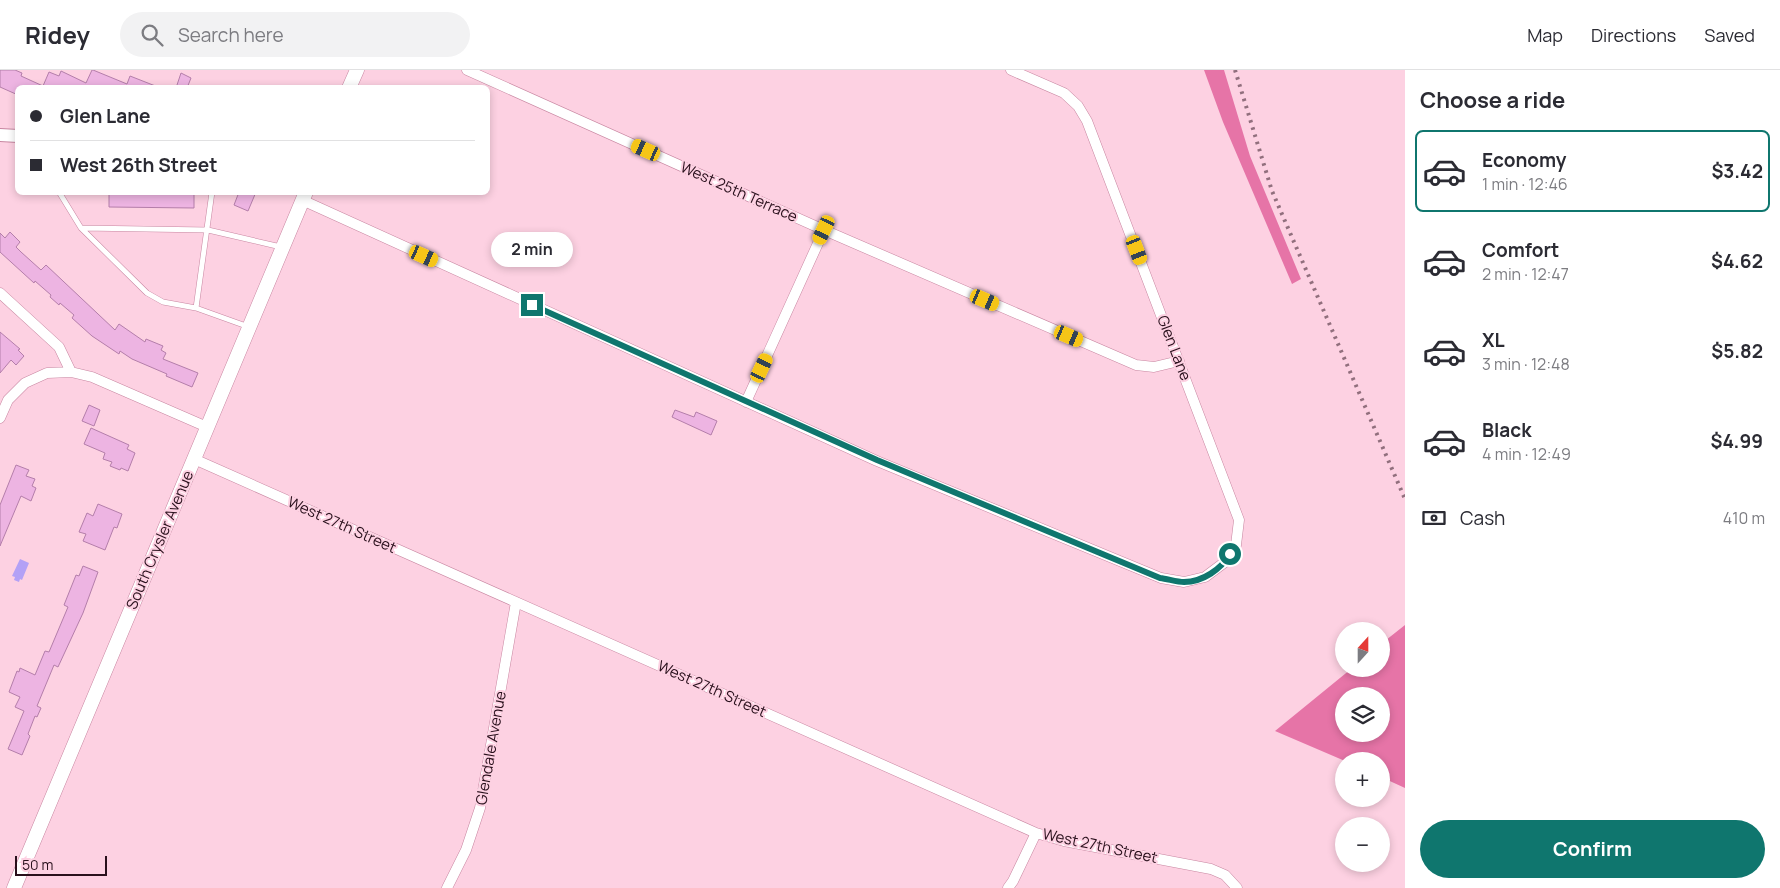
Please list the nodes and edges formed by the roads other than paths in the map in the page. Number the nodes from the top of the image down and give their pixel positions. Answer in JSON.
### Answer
{"nodes":[{"id":1,"x":357,"y":70,"type":"edge"},
{"id":2,"x":467,"y":70,"type":"edge"},
{"id":3,"x":1011,"y":70,"type":"edge"},
{"id":4,"x":351,"y":85,"type":"edge"},
{"id":5,"x":0,"y":135,"type":"edge"},
{"id":6,"x":15,"y":136,"type":"edge"},
{"id":7,"x":61,"y":195,"type":"edge"},
{"id":8,"x":212,"y":195,"type":"edge"},
{"id":9,"x":304,"y":196,"type":"edge"},
{"id":10,"x":81,"y":228,"type":"junction"},
{"id":11,"x":208,"y":230,"type":"junction"},
{"id":12,"x":824,"y":230,"type":"junction"},
{"id":13,"x":282,"y":248,"type":"junction"},
{"id":14,"x":0,"y":293,"type":"edge"},
{"id":15,"x":196,"y":308,"type":"junction"},
{"id":16,"x":249,"y":328,"type":"junction"},
{"id":17,"x":1179,"y":361,"type":"junction"},
{"id":18,"x":71,"y":372,"type":"junction"},
{"id":19,"x":746,"y":402,"type":"junction"},
{"id":20,"x":0,"y":418,"type":"edge"},
{"id":21,"x":207,"y":427,"type":"junction"},
{"id":22,"x":194,"y":459,"type":"junction"},
{"id":23,"x":516,"y":602,"type":"junction"},
{"id":24,"x":1036,"y":833,"type":"junction"},
{"id":25,"x":14,"y":888,"type":"edge"},
{"id":26,"x":447,"y":888,"type":"edge"},
{"id":27,"x":1008,"y":888,"type":"edge"},
{"id":28,"x":1237,"y":888,"type":"edge"}],
"edges":[{"from":1,"to":4,"type":"main road"},
{"from":2,"to":12,"type":"street","name":"West 25th Terrace"},
{"from":3,"to":17,"type":"street","name":"Glen Lane"},
{"from":5,"to":6,"type":"street"},
{"from":7,"to":10,"type":"lane"},
{"from":8,"to":11,"type":"lane"},
{"from":9,"to":13,"type":"main road","name":"South Crysler Avenue"},
{"from":9,"to":19,"type":"street"},
{"from":10,"to":11,"type":"lane"},
{"from":10,"to":15,"type":"lane"},
{"from":11,"to":13,"type":"lane"},
{"from":11,"to":15,"type":"lane"},
{"from":12,"to":17,"type":"street","name":"West 25th Terrace"},
{"from":12,"to":19,"type":"street"},
{"from":13,"to":16,"type":"main road","name":"South Crysler Avenue"},
{"from":14,"to":18,"type":"street"},
{"from":15,"to":16,"type":"lane"},
{"from":16,"to":21,"type":"main road","name":"South Crysler Avenue"},
{"from":17,"to":19,"type":"street","name":"Glen Lane"},
{"from":18,"to":20,"type":"street"},
{"from":18,"to":21,"type":"street"},
{"from":21,"to":22,"type":"main road","name":"South Crysler Avenue"},
{"from":22,"to":23,"type":"street","name":"West 27th Street"},
{"from":22,"to":25,"type":"main road","name":"South Crysler Avenue"},
{"from":23,"to":24,"type":"street","name":"West 27th Street"},
{"from":23,"to":26,"type":"street","name":"Glendale Avenue"},
{"from":24,"to":27,"type":"street"},
{"from":24,"to":28,"type":"street","name":"West 27th Street"}]}
